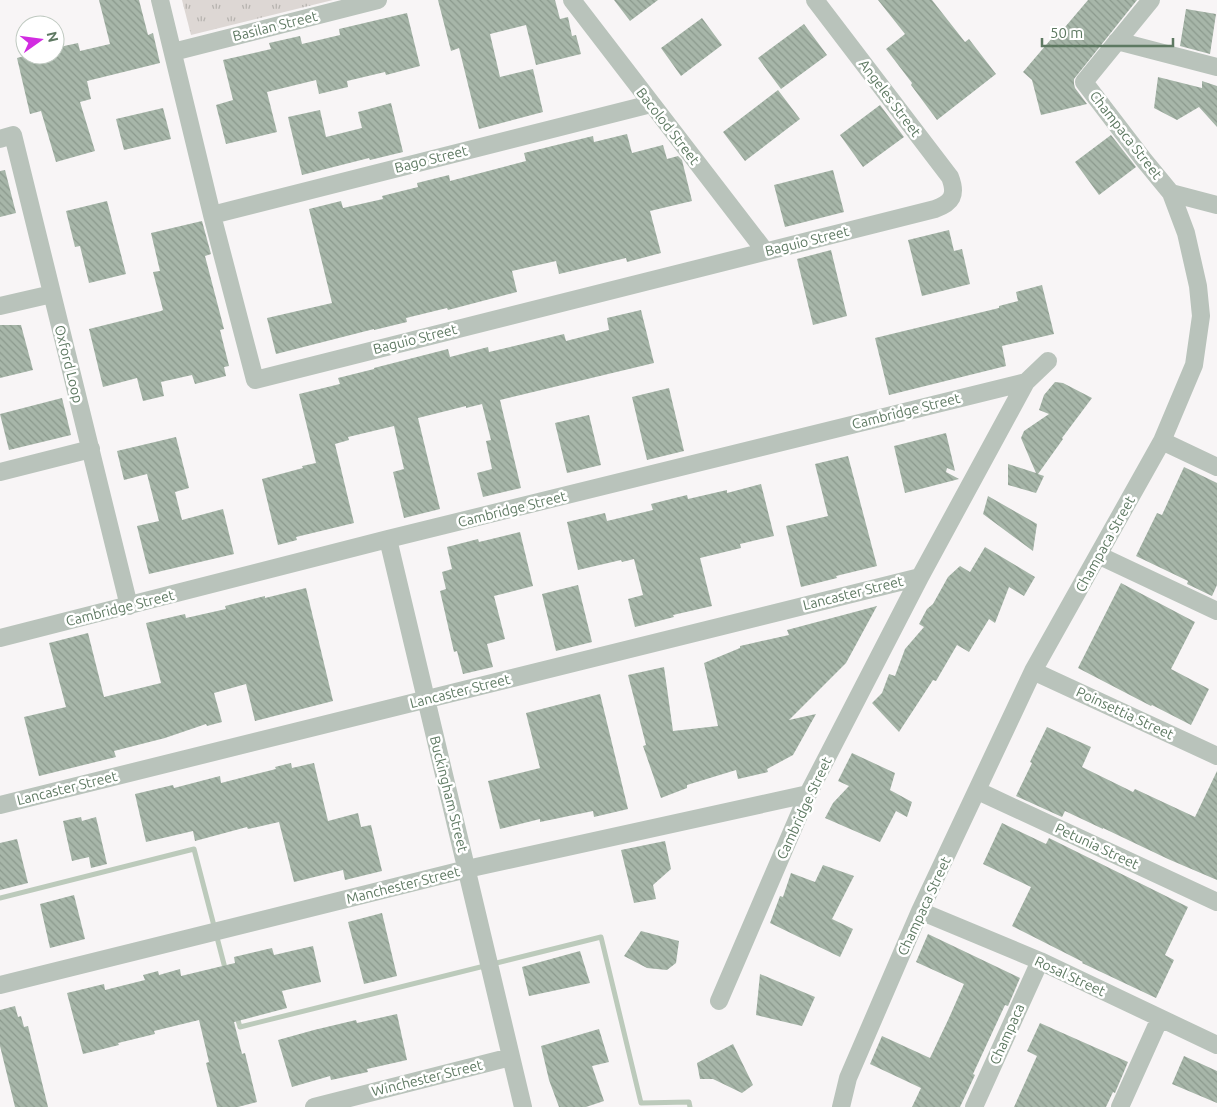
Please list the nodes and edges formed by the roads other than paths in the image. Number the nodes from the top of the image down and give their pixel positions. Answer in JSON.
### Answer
{"nodes":[{"id":1,"x":160,"y":0,"type":"edge"},
{"id":2,"x":378,"y":0,"type":"edge"},
{"id":3,"x":572,"y":0,"type":"edge"},
{"id":4,"x":815,"y":0,"type":"edge"},
{"id":5,"x":1151,"y":0,"type":"edge"},
{"id":6,"x":1116,"y":41,"type":"junction"},
{"id":7,"x":173,"y":52,"type":"junction"},
{"id":8,"x":1217,"y":67,"type":"edge"},
{"id":9,"x":651,"y":104,"type":"junction"},
{"id":10,"x":0,"y":139,"type":"edge"},
{"id":11,"x":1171,"y":193,"type":"junction"},
{"id":12,"x":951,"y":199,"type":"joint"},
{"id":13,"x":1217,"y":205,"type":"edge"},
{"id":14,"x":212,"y":215,"type":"junction"},
{"id":15,"x":765,"y":251,"type":"junction"},
{"id":16,"x":52,"y":294,"type":"junction"},
{"id":17,"x":0,"y":306,"type":"edge"},
{"id":18,"x":1209,"y":319,"type":"edge"},
{"id":19,"x":1048,"y":361,"type":"dead end"},
{"id":20,"x":1026,"y":382,"type":"junction"},
{"id":21,"x":1162,"y":441,"type":"junction"},
{"id":22,"x":90,"y":449,"type":"junction"},
{"id":23,"x":1217,"y":467,"type":"edge"},
{"id":24,"x":0,"y":472,"type":"edge"},
{"id":25,"x":388,"y":539,"type":"junction"},
{"id":26,"x":1098,"y":555,"type":"junction"},
{"id":27,"x":920,"y":576,"type":"junction"},
{"id":28,"x":129,"y":606,"type":"junction"},
{"id":29,"x":1217,"y":611,"type":"edge"},
{"id":30,"x":0,"y":638,"type":"edge"},
{"id":31,"x":1033,"y":671,"type":"junction"},
{"id":32,"x":426,"y":700,"type":"junction"},
{"id":33,"x":1217,"y":756,"type":"edge"},
{"id":34,"x":978,"y":791,"type":"junction"},
{"id":35,"x":808,"y":794,"type":"junction"},
{"id":36,"x":0,"y":805,"type":"edge"},
{"id":37,"x":467,"y":869,"type":"junction"},
{"id":38,"x":1217,"y":902,"type":"edge"},
{"id":39,"x":920,"y":911,"type":"junction"},
{"id":40,"x":1040,"y":961,"type":"junction"},
{"id":41,"x":0,"y":985,"type":"edge"},
{"id":42,"x":719,"y":1001,"type":"dead end"},
{"id":43,"x":1160,"y":1018,"type":"junction"},
{"id":44,"x":1217,"y":1045,"type":"edge"},
{"id":45,"x":511,"y":1057,"type":"junction"},
{"id":46,"x":314,"y":1107,"type":"edge"},
{"id":47,"x":523,"y":1107,"type":"edge"},
{"id":48,"x":842,"y":1107,"type":"edge"},
{"id":49,"x":974,"y":1107,"type":"edge"},
{"id":50,"x":1120,"y":1107,"type":"edge"}],
"edges":[{"from":1,"to":7,"type":"street","name":"Baguio Street"},
{"from":2,"to":7,"type":"street","name":"Basilan Street"},
{"from":3,"to":9,"type":"street","name":"Bacolod Street"},
{"from":4,"to":12,"type":"street","name":"Angeles Street"},
{"from":5,"to":6,"type":"street","name":"Champaca Street"},
{"from":6,"to":8,"type":"street"},
{"from":6,"to":11,"type":"street","name":"Champaca Street"},
{"from":7,"to":14,"type":"street","name":"Baguio Street"},
{"from":9,"to":14,"type":"street","name":"Bago Street"},
{"from":9,"to":15,"type":"street","name":"Bacolod Street"},
{"from":10,"to":16,"type":"street","name":"Oxford Loop"},
{"from":11,"to":13,"type":"street"},
{"from":11,"to":18,"type":"street","name":"Champaca Street"},
{"from":12,"to":15,"type":"street","name":"Baguio Street"},
{"from":14,"to":15,"type":"street","name":"Baguio Street"},
{"from":16,"to":17,"type":"street"},
{"from":16,"to":22,"type":"street","name":"Oxford Loop"},
{"from":18,"to":21,"type":"street","name":"Champaca Street"},
{"from":19,"to":20,"type":"street","name":"Cambridge Street"},
{"from":20,"to":25,"type":"street","name":"Cambridge Street"},
{"from":20,"to":27,"type":"street","name":"Cambridge Street"},
{"from":21,"to":23,"type":"street"},
{"from":21,"to":26,"type":"street","name":"Champaca Street"},
{"from":22,"to":24,"type":"street"},
{"from":22,"to":28,"type":"street","name":"Oxford Loop"},
{"from":25,"to":28,"type":"street","name":"Cambridge Street"},
{"from":25,"to":32,"type":"street","name":"Buckingham Street"},
{"from":26,"to":29,"type":"street"},
{"from":26,"to":31,"type":"street","name":"Champaca Street"},
{"from":27,"to":32,"type":"street","name":"Lancaster Street"},
{"from":27,"to":35,"type":"street","name":"Cambridge Street"},
{"from":28,"to":30,"type":"street","name":"Cambridge Street"},
{"from":31,"to":33,"type":"street","name":"Poinsettia Street"},
{"from":31,"to":34,"type":"street","name":"Champaca Street"},
{"from":32,"to":36,"type":"street","name":"Lancaster Street"},
{"from":32,"to":37,"type":"street","name":"Buckingham Street"},
{"from":34,"to":38,"type":"street","name":"Petunia Street"},
{"from":34,"to":39,"type":"street","name":"Champaca Street"},
{"from":35,"to":37,"type":"street","name":"Manchester Street"},
{"from":35,"to":42,"type":"street","name":"Cambridge Street"},
{"from":37,"to":41,"type":"street","name":"Manchester Street"},
{"from":37,"to":45,"type":"street","name":"Buckingham Street"},
{"from":39,"to":40,"type":"street","name":"Rosal Street"},
{"from":39,"to":48,"type":"street","name":"Champaca Street"},
{"from":40,"to":43,"type":"street","name":"Rosal Street"},
{"from":40,"to":49,"type":"street","name":"Champaca"},
{"from":43,"to":44,"type":"street","name":"Rosal Street"},
{"from":43,"to":50,"type":"street"},
{"from":45,"to":46,"type":"street","name":"Winchester Street"},
{"from":45,"to":47,"type":"street","name":"Buckingham Street"}]}
